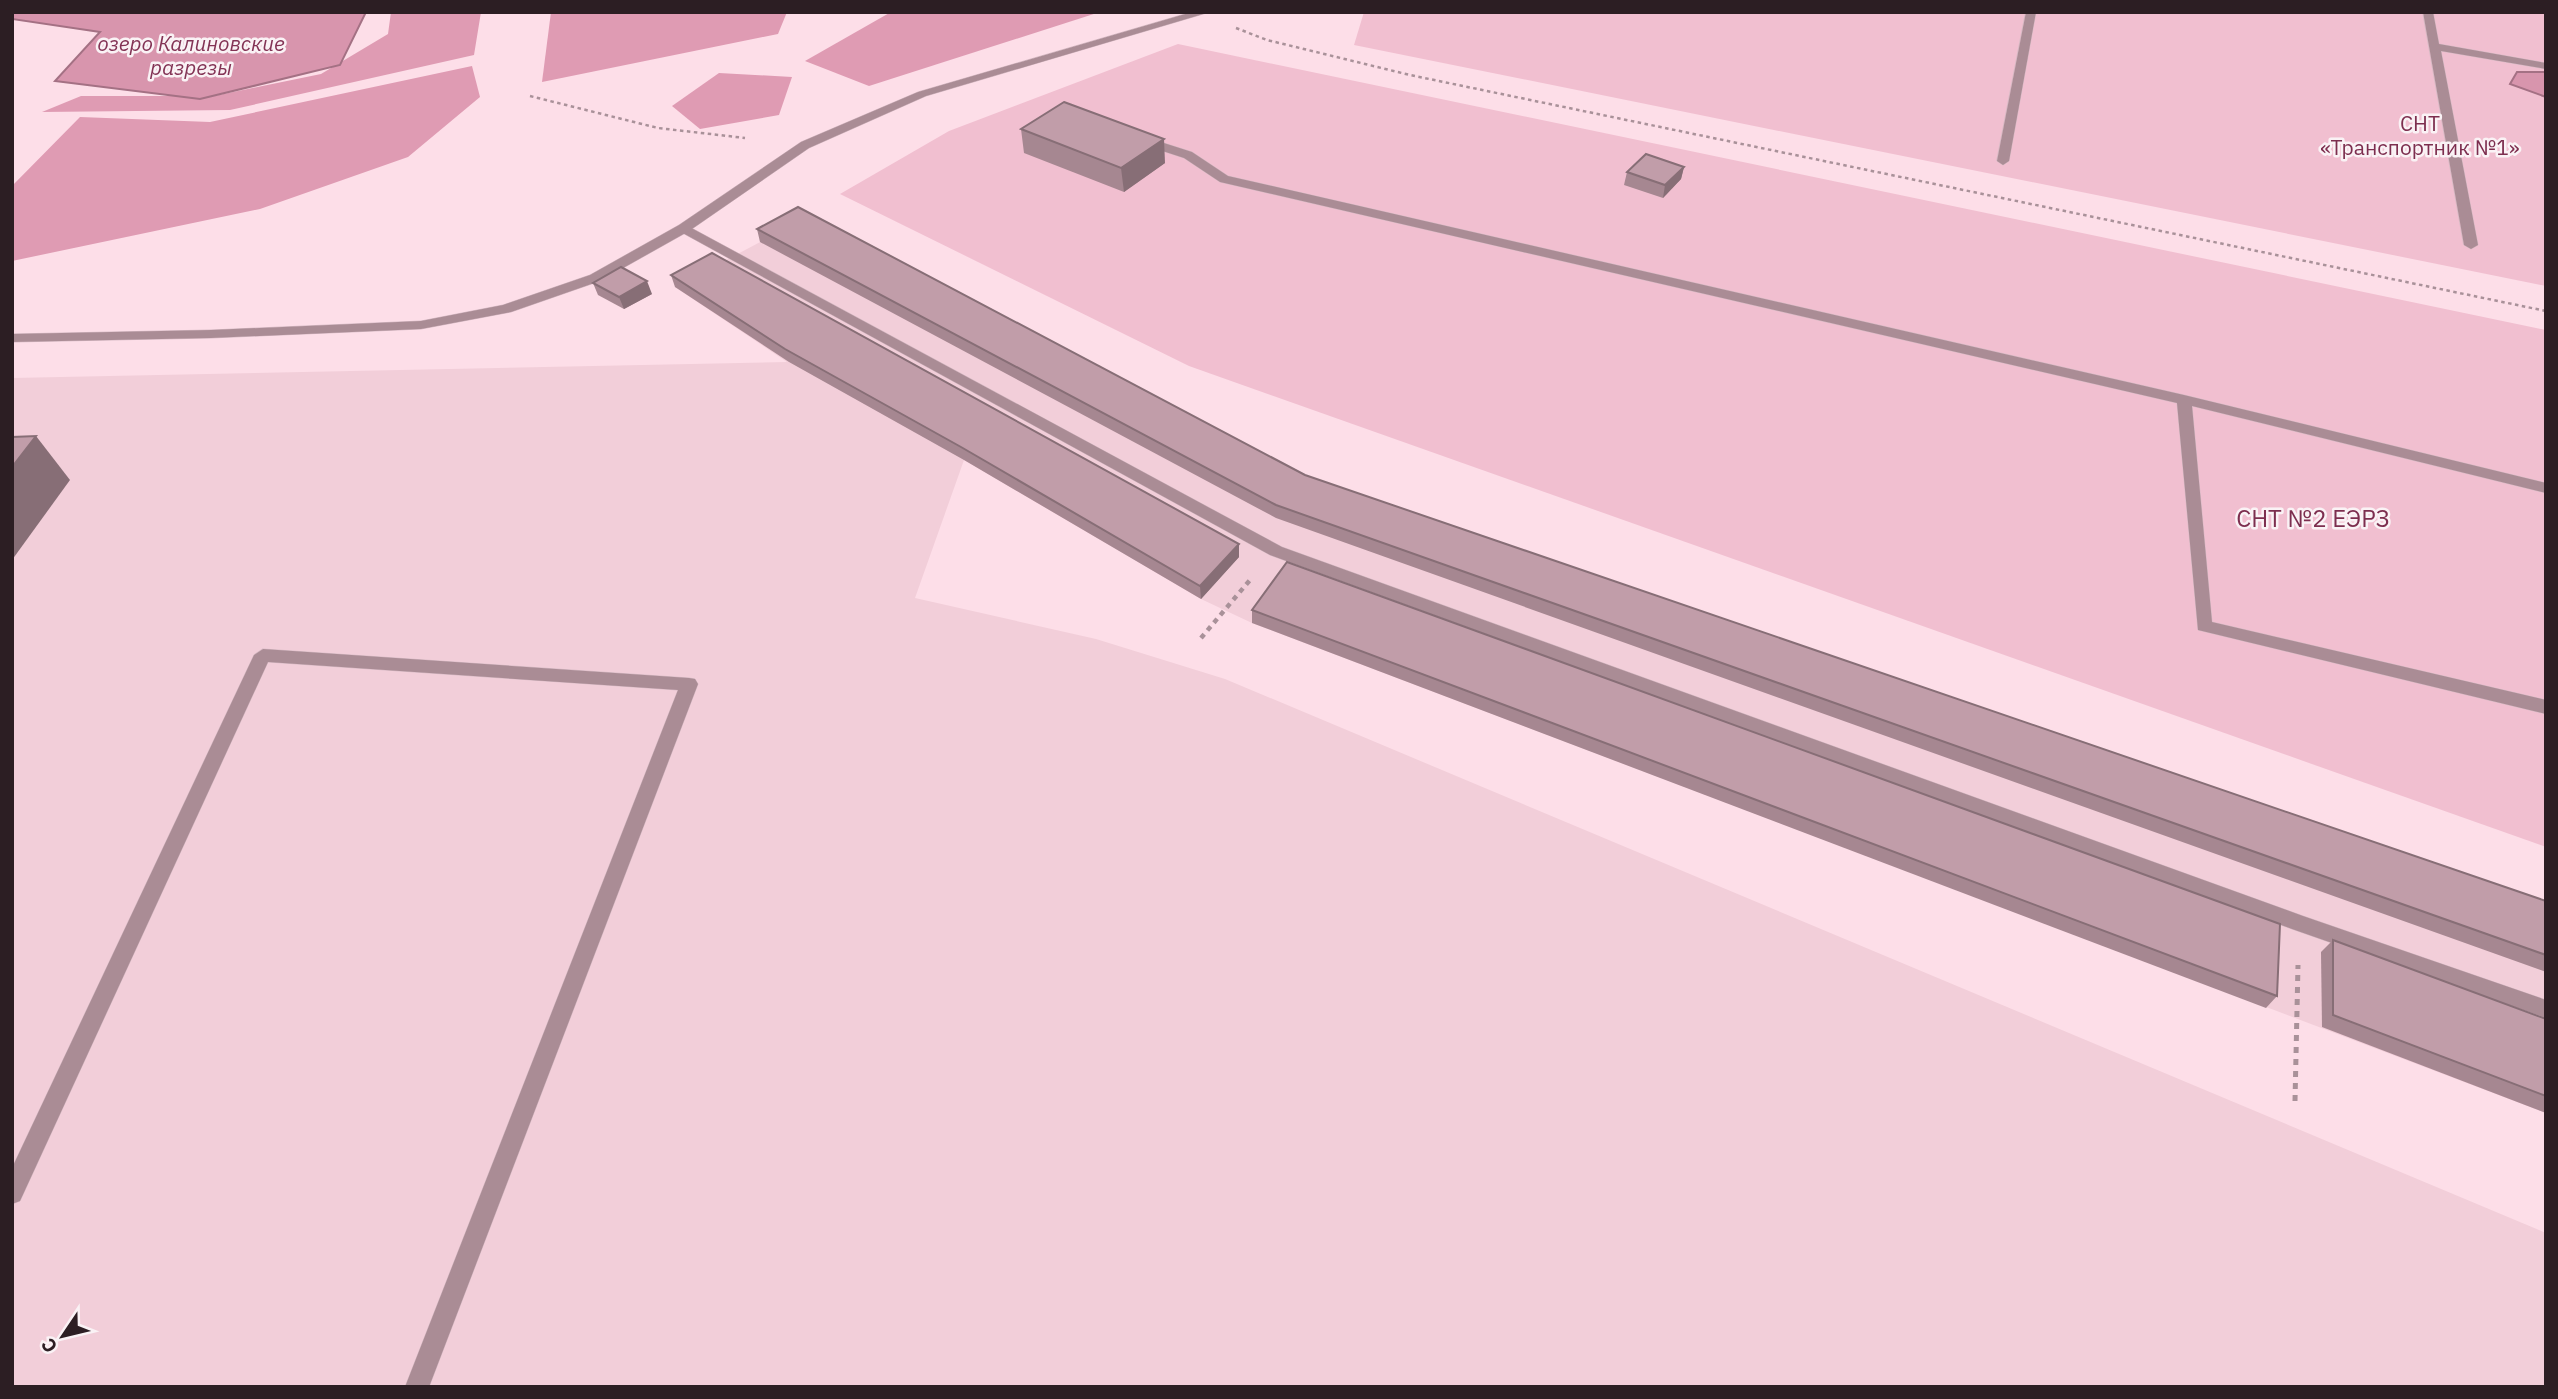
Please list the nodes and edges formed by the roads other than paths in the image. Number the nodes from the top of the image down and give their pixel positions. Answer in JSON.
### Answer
{"nodes":[{"id":1,"x":2031,"y":12,"type":"edge"},
{"id":2,"x":2428,"y":12,"type":"edge"},
{"id":3,"x":1202,"y":13,"type":"edge"},
{"id":4,"x":2434,"y":46,"type":"junction"},
{"id":5,"x":2546,"y":66,"type":"edge"},
{"id":6,"x":1123,"y":134,"type":"edge"},
{"id":7,"x":2003,"y":161,"type":"dead end"},
{"id":8,"x":684,"y":228,"type":"junction"},
{"id":9,"x":2470,"y":245,"type":"dead end"},
{"id":10,"x":12,"y":338,"type":"edge"},
{"id":11,"x":2184,"y":400,"type":"junction"},
{"id":12,"x":2546,"y":488,"type":"edge"},
{"id":13,"x":2546,"y":707,"type":"edge"},
{"id":14,"x":2546,"y":1009,"type":"edge"},
{"id":15,"x":12,"y":1193,"type":"edge"},
{"id":16,"x":417,"y":1387,"type":"edge"}],
"edges":[{"from":1,"to":7,"type":"street"},
{"from":2,"to":4,"type":"street"},
{"from":3,"to":8,"type":"street"},
{"from":4,"to":5,"type":"street"},
{"from":4,"to":9,"type":"street"},
{"from":6,"to":11,"type":"street"},
{"from":8,"to":10,"type":"street"},
{"from":8,"to":14,"type":"street"},
{"from":11,"to":12,"type":"street"},
{"from":11,"to":13,"type":"street"},
{"from":15,"to":16,"type":"street"}]}
